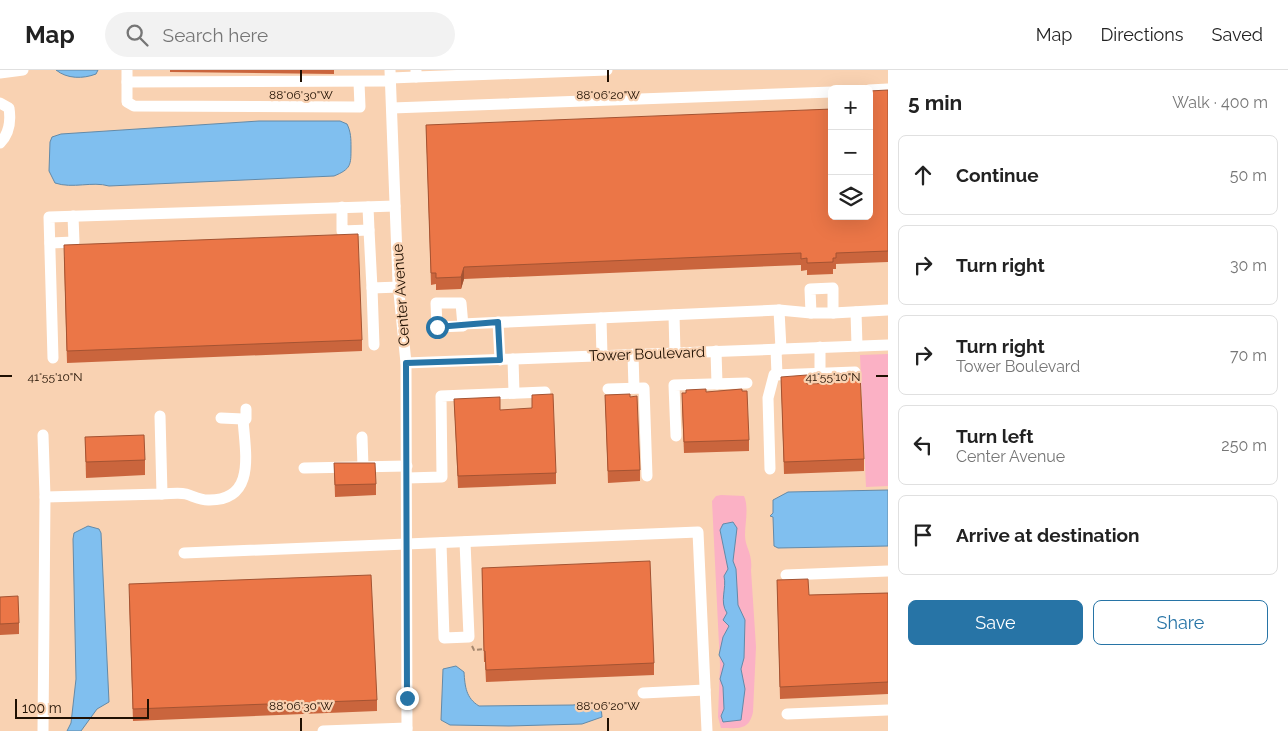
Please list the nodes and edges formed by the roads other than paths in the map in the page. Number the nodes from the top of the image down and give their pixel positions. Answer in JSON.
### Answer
{"nodes":[{"id":1,"x":23,"y":70,"type":"edge"},
{"id":2,"x":127,"y":70,"type":"edge"},
{"id":3,"x":607,"y":70,"type":"edge"},
{"id":4,"x":0,"y":73,"type":"edge"},
{"id":5,"x":416,"y":73,"type":"edge"},
{"id":6,"x":391,"y":76,"type":"edge"},
{"id":7,"x":356,"y":78,"type":"edge"},
{"id":8,"x":127,"y":82,"type":"junction"},
{"id":9,"x":888,"y":89,"type":"edge"},
{"id":10,"x":873,"y":90,"type":"edge"},
{"id":11,"x":828,"y":92,"type":"edge"},
{"id":12,"x":0,"y":103,"type":"edge"},
{"id":13,"x":392,"y":108,"type":"junction"},
{"id":14,"x":0,"y":143,"type":"edge"},
{"id":15,"x":368,"y":206,"type":"junction"},
{"id":16,"x":395,"y":206,"type":"junction"},
{"id":17,"x":342,"y":207,"type":"junction"},
{"id":18,"x":73,"y":216,"type":"junction"},
{"id":19,"x":369,"y":230,"type":"junction"},
{"id":20,"x":50,"y":243,"type":"junction"},
{"id":21,"x":399,"y":287,"type":"junction"},
{"id":22,"x":372,"y":288,"type":"junction"},
{"id":23,"x":779,"y":310,"type":"junction"},
{"id":24,"x":888,"y":310,"type":"edge"},
{"id":25,"x":856,"y":312,"type":"junction"},
{"id":26,"x":833,"y":313,"type":"junction"},
{"id":27,"x":811,"y":314,"type":"junction"},
{"id":28,"x":674,"y":315,"type":"junction"},
{"id":29,"x":601,"y":318,"type":"junction"},
{"id":30,"x":498,"y":322,"type":"junction"},
{"id":31,"x":462,"y":324,"type":"dead end"},
{"id":32,"x":374,"y":345,"type":"dead end"},
{"id":33,"x":888,"y":345,"type":"edge"},
{"id":34,"x":857,"y":346,"type":"junction"},
{"id":35,"x":820,"y":347,"type":"junction"},
{"id":36,"x":778,"y":349,"type":"junction"},
{"id":37,"x":716,"y":351,"type":"junction"},
{"id":38,"x":675,"y":353,"type":"junction"},
{"id":39,"x":633,"y":354,"type":"junction"},
{"id":40,"x":602,"y":356,"type":"junction"},
{"id":41,"x":54,"y":358,"type":"dead end"},
{"id":42,"x":513,"y":359,"type":"junction"},
{"id":43,"x":500,"y":360,"type":"junction"},
{"id":44,"x":406,"y":363,"type":"junction"},
{"id":45,"x":854,"y":372,"type":"edge"},
{"id":46,"x":820,"y":373,"type":"junction"},
{"id":47,"x":776,"y":375,"type":"junction"},
{"id":48,"x":747,"y":383,"type":"dead end"},
{"id":49,"x":717,"y":384,"type":"junction"},
{"id":50,"x":634,"y":388,"type":"junction"},
{"id":51,"x":608,"y":389,"type":"dead end"},
{"id":52,"x":545,"y":392,"type":"edge"},
{"id":53,"x":514,"y":393,"type":"junction"},
{"id":54,"x":160,"y":416,"type":"dead end"},
{"id":55,"x":221,"y":418,"type":"dead end"},
{"id":56,"x":43,"y":435,"type":"dead end"},
{"id":57,"x":676,"y":436,"type":"dead end"},
{"id":58,"x":362,"y":437,"type":"dead end"},
{"id":59,"x":407,"y":466,"type":"junction"},
{"id":60,"x":362,"y":467,"type":"junction"},
{"id":61,"x":304,"y":468,"type":"dead end"},
{"id":62,"x":770,"y":469,"type":"dead end"},
{"id":63,"x":647,"y":476,"type":"dead end"},
{"id":64,"x":407,"y":478,"type":"junction"},
{"id":65,"x":162,"y":494,"type":"junction"},
{"id":66,"x":45,"y":497,"type":"junction"},
{"id":67,"x":465,"y":542,"type":"junction"},
{"id":68,"x":440,"y":543,"type":"junction"},
{"id":69,"x":407,"y":544,"type":"junction"},
{"id":70,"x":184,"y":553,"type":"dead end"},
{"id":71,"x":888,"y":571,"type":"edge"},
{"id":72,"x":786,"y":576,"type":"dead end"},
{"id":73,"x":705,"y":690,"type":"junction"},
{"id":74,"x":643,"y":693,"type":"dead end"},
{"id":75,"x":888,"y":710,"type":"edge"},
{"id":76,"x":787,"y":714,"type":"dead end"},
{"id":77,"x":407,"y":729,"type":"edge"},
{"id":78,"x":44,"y":731,"type":"edge"},
{"id":79,"x":323,"y":731,"type":"edge"},
{"id":80,"x":707,"y":731,"type":"edge"}],
"edges":[{"from":1,"to":4,"type":"street"},
{"from":2,"to":8,"type":"street"},
{"from":3,"to":5,"type":"street"},
{"from":5,"to":6,"type":"street"},
{"from":6,"to":7,"type":"street"},
{"from":6,"to":13,"type":"street","name":"Center Avenue"},
{"from":7,"to":8,"type":"street"},
{"from":7,"to":8,"type":"street"},
{"from":9,"to":10,"type":"street"},
{"from":11,"to":13,"type":"street"},
{"from":12,"to":14,"type":"street"},
{"from":13,"to":16,"type":"street","name":"Center Avenue"},
{"from":15,"to":16,"type":"street"},
{"from":15,"to":17,"type":"street"},
{"from":15,"to":19,"type":"street"},
{"from":16,"to":21,"type":"street","name":"Center Avenue"},
{"from":17,"to":18,"type":"street"},
{"from":17,"to":19,"type":"street"},
{"from":18,"to":20,"type":"street"},
{"from":18,"to":20,"type":"street"},
{"from":19,"to":22,"type":"street"},
{"from":20,"to":41,"type":"street"},
{"from":21,"to":22,"type":"street"},
{"from":21,"to":44,"type":"street","name":"Center Avenue"},
{"from":22,"to":32,"type":"street"},
{"from":23,"to":27,"type":"street"},
{"from":23,"to":28,"type":"street"},
{"from":23,"to":36,"type":"street"},
{"from":24,"to":25,"type":"street"},
{"from":25,"to":26,"type":"street"},
{"from":25,"to":34,"type":"street"},
{"from":26,"to":27,"type":"street"},
{"from":26,"to":27,"type":"street"},
{"from":28,"to":29,"type":"street"},
{"from":28,"to":38,"type":"street"},
{"from":29,"to":30,"type":"street"},
{"from":29,"to":40,"type":"street"},
{"from":30,"to":31,"type":"street"},
{"from":30,"to":43,"type":"street"},
{"from":33,"to":34,"type":"street","name":"Tower Boulevard"},
{"from":34,"to":35,"type":"street","name":"Tower Boulevard"},
{"from":35,"to":36,"type":"street","name":"Tower Boulevard"},
{"from":35,"to":46,"type":"street"},
{"from":36,"to":37,"type":"street","name":"Tower Boulevard"},
{"from":36,"to":47,"type":"street"},
{"from":37,"to":38,"type":"street","name":"Tower Boulevard"},
{"from":37,"to":49,"type":"street"},
{"from":38,"to":39,"type":"street","name":"Tower Boulevard"},
{"from":39,"to":40,"type":"street","name":"Tower Boulevard"},
{"from":39,"to":50,"type":"street"},
{"from":40,"to":42,"type":"street","name":"Tower Boulevard"},
{"from":42,"to":43,"type":"street","name":"Tower Boulevard"},
{"from":42,"to":53,"type":"street"},
{"from":43,"to":44,"type":"street","name":"Tower Boulevard"},
{"from":44,"to":59,"type":"street","name":"Center Avenue"},
{"from":45,"to":46,"type":"street"},
{"from":46,"to":47,"type":"street"},
{"from":47,"to":62,"type":"street"},
{"from":48,"to":49,"type":"street"},
{"from":49,"to":57,"type":"street"},
{"from":50,"to":51,"type":"street"},
{"from":50,"to":63,"type":"street"},
{"from":52,"to":53,"type":"street"},
{"from":53,"to":64,"type":"street"},
{"from":54,"to":65,"type":"street"},
{"from":55,"to":65,"type":"street"},
{"from":56,"to":66,"type":"street"},
{"from":58,"to":60,"type":"street"},
{"from":59,"to":60,"type":"street"},
{"from":59,"to":64,"type":"street","name":"Center Avenue"},
{"from":60,"to":61,"type":"street"},
{"from":64,"to":69,"type":"street","name":"Center Avenue"},
{"from":65,"to":66,"type":"street"},
{"from":66,"to":78,"type":"street"},
{"from":67,"to":68,"type":"street"},
{"from":67,"to":68,"type":"street"},
{"from":67,"to":73,"type":"street"},
{"from":68,"to":69,"type":"street"},
{"from":69,"to":70,"type":"street"},
{"from":69,"to":77,"type":"street","name":"Center Avenue"},
{"from":71,"to":72,"type":"street"},
{"from":73,"to":74,"type":"street"},
{"from":73,"to":80,"type":"street"},
{"from":75,"to":76,"type":"street"},
{"from":77,"to":79,"type":"street"}]}
